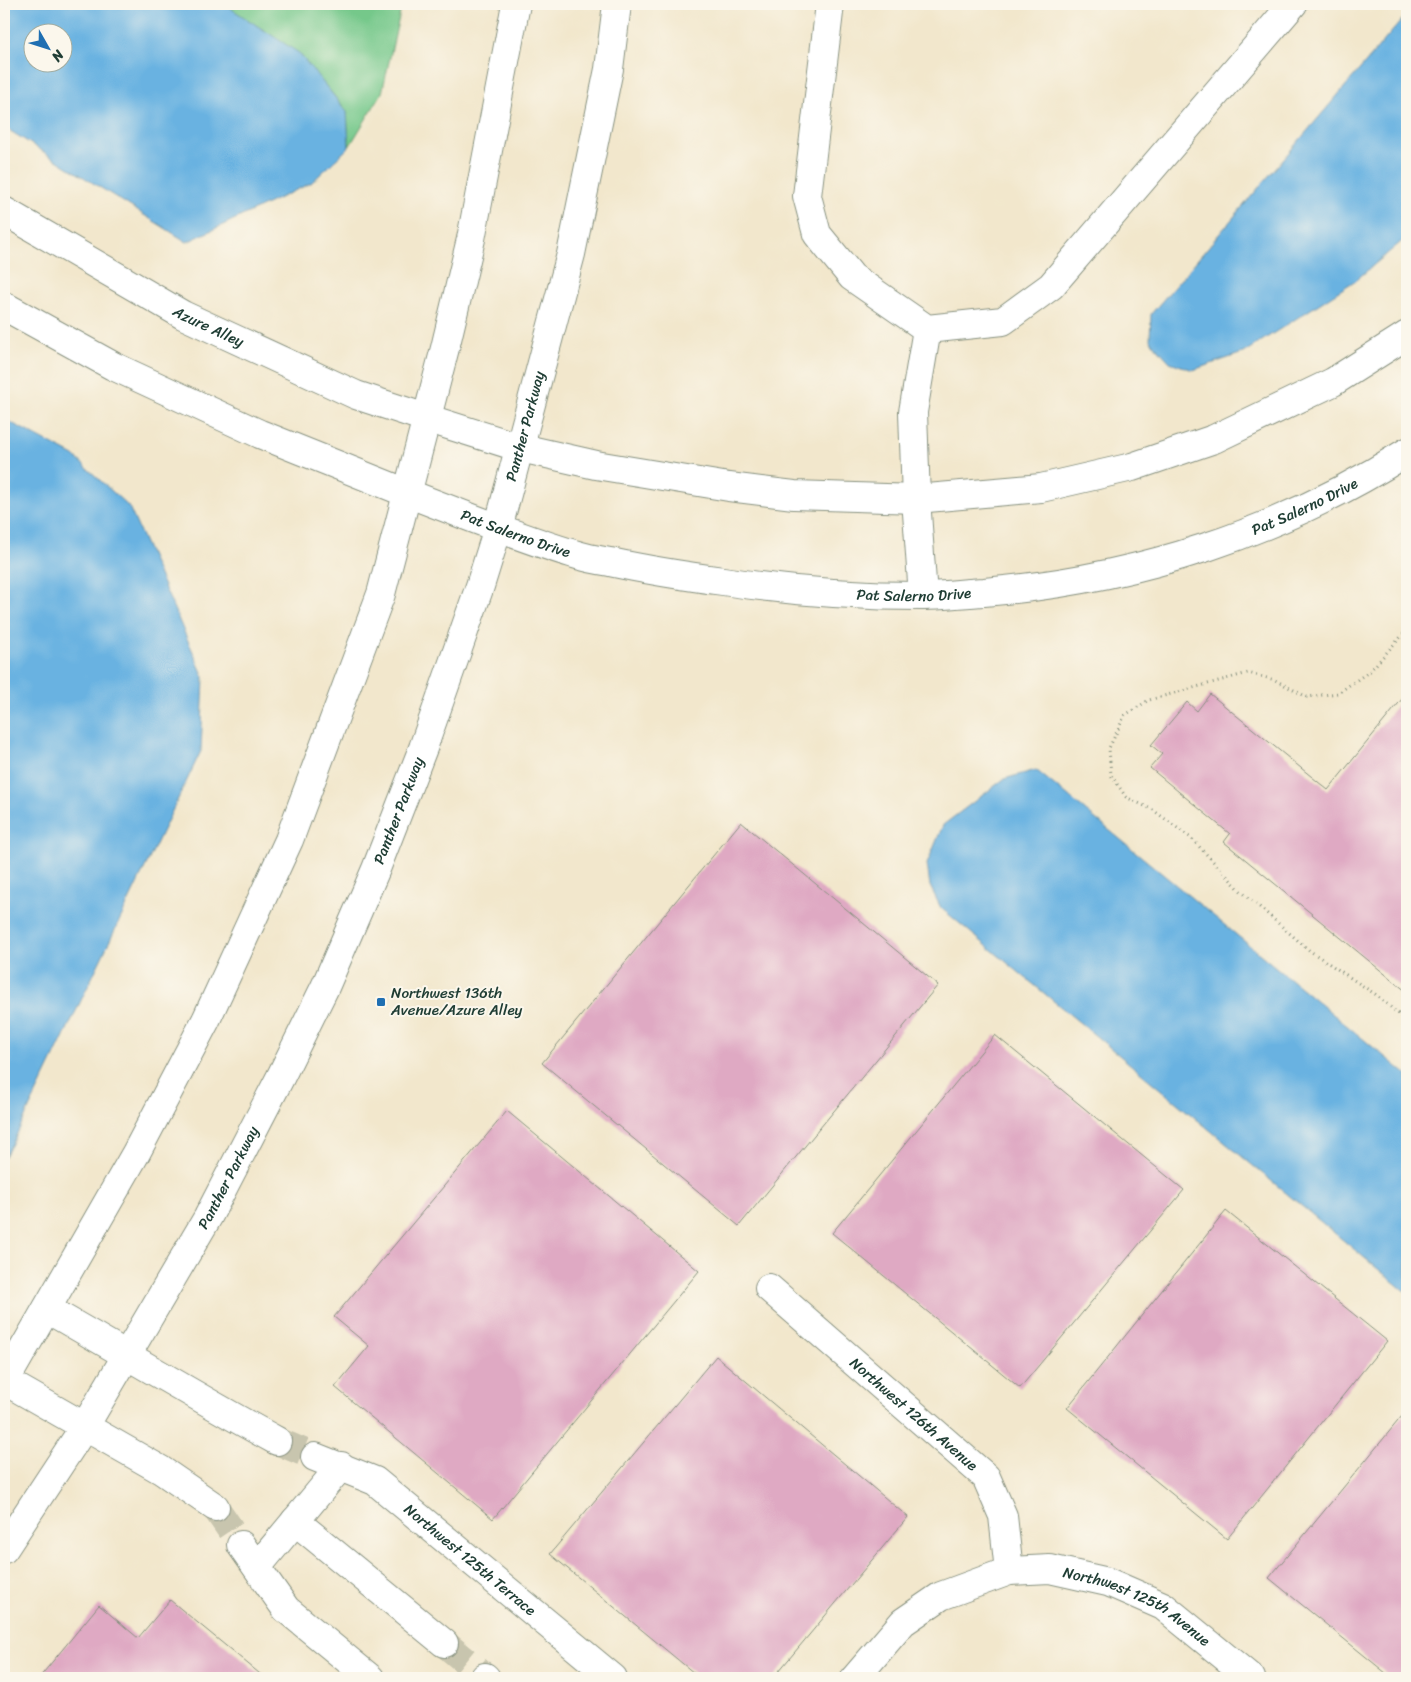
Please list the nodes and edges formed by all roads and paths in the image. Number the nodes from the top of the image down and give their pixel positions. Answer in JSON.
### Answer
{"nodes":[{"id":1,"x":516,"y":4,"type":"edge"},
{"id":2,"x":617,"y":4,"type":"edge"},
{"id":3,"x":830,"y":4,"type":"edge"},
{"id":4,"x":1293,"y":4,"type":"edge"},
{"id":5,"x":4,"y":211,"type":"edge"},
{"id":6,"x":4,"y":306,"type":"edge"},
{"id":7,"x":927,"y":329,"type":"junction"},
{"id":8,"x":1407,"y":335,"type":"edge"},
{"id":9,"x":426,"y":418,"type":"junction"},
{"id":10,"x":520,"y":448,"type":"junction"},
{"id":11,"x":1407,"y":452,"type":"edge"},
{"id":12,"x":407,"y":493,"type":"junction"},
{"id":13,"x":916,"y":499,"type":"junction"},
{"id":14,"x":498,"y":528,"type":"junction"},
{"id":15,"x":923,"y":596,"type":"junction"},
{"id":16,"x":1407,"y":630,"type":"edge"},
{"id":17,"x":1407,"y":1020,"type":"edge"},
{"id":18,"x":769,"y":1288,"type":"dead end"},
{"id":19,"x":47,"y":1309,"type":"junction"},
{"id":20,"x":128,"y":1355,"type":"junction"},
{"id":21,"x":4,"y":1382,"type":"edge"},
{"id":22,"x":85,"y":1426,"type":"junction"},
{"id":23,"x":278,"y":1441,"type":"tunnel mouth"},
{"id":24,"x":316,"y":1457,"type":"tunnel mouth"},
{"id":25,"x":341,"y":1466,"type":"junction"},
{"id":26,"x":215,"y":1507,"type":"tunnel mouth"},
{"id":27,"x":295,"y":1521,"type":"junction"},
{"id":28,"x":241,"y":1544,"type":"tunnel mouth"},
{"id":29,"x":4,"y":1549,"type":"edge"},
{"id":30,"x":257,"y":1567,"type":"junction"},
{"id":31,"x":1009,"y":1571,"type":"junction"},
{"id":32,"x":444,"y":1643,"type":"tunnel mouth"},
{"id":33,"x":370,"y":1678,"type":"edge"},
{"id":34,"x":613,"y":1678,"type":"edge"},
{"id":35,"x":856,"y":1678,"type":"edge"},
{"id":36,"x":1251,"y":1678,"type":"edge"}],
"edges":[{"from":1,"to":9,"type":"main road"},
{"from":2,"to":10,"type":"main road","name":"Panther Parkway"},
{"from":3,"to":7,"type":"main road"},
{"from":4,"to":7,"type":"main road"},
{"from":5,"to":9,"type":"main road","name":"Azure Alley"},
{"from":6,"to":12,"type":"main road"},
{"from":7,"to":13,"type":"main road"},
{"from":8,"to":13,"type":"main road"},
{"from":9,"to":10,"type":"main road"},
{"from":9,"to":12,"type":"main road"},
{"from":10,"to":13,"type":"main road"},
{"from":10,"to":14,"type":"main road","name":"Panther Parkway"},
{"from":11,"to":15,"type":"main road","name":"Pat Salerno Drive"},
{"from":12,"to":14,"type":"main road","name":"Pat Salerno Drive"},
{"from":12,"to":19,"type":"main road"},
{"from":13,"to":15,"type":"main road"},
{"from":14,"to":15,"type":"main road","name":"Pat Salerno Drive"},
{"from":14,"to":20,"type":"main road","name":"Panther Parkway"},
{"from":16,"to":17,"type":"path"},
{"from":18,"to":31,"type":"main road","name":"Northwest 126th Avenue"},
{"from":19,"to":20,"type":"main road"},
{"from":19,"to":21,"type":"main road"},
{"from":20,"to":22,"type":"main road","name":"Panther Parkway"},
{"from":20,"to":23,"type":"main road"},
{"from":21,"to":22,"type":"main road"},
{"from":22,"to":26,"type":"main road"},
{"from":22,"to":29,"type":"main road","name":"Panther Parkway"},
{"from":24,"to":25,"type":"main road","name":"Northwest 125th Terrace"},
{"from":25,"to":27,"type":"main road"},
{"from":25,"to":34,"type":"main road","name":"Northwest 125th Terrace"},
{"from":27,"to":30,"type":"main road"},
{"from":27,"to":32,"type":"main road"},
{"from":28,"to":30,"type":"main road"},
{"from":30,"to":33,"type":"main road"},
{"from":31,"to":35,"type":"main road","name":"Northwest 125th Avenue"},
{"from":31,"to":36,"type":"main road","name":"Northwest 125th Avenue"}]}
